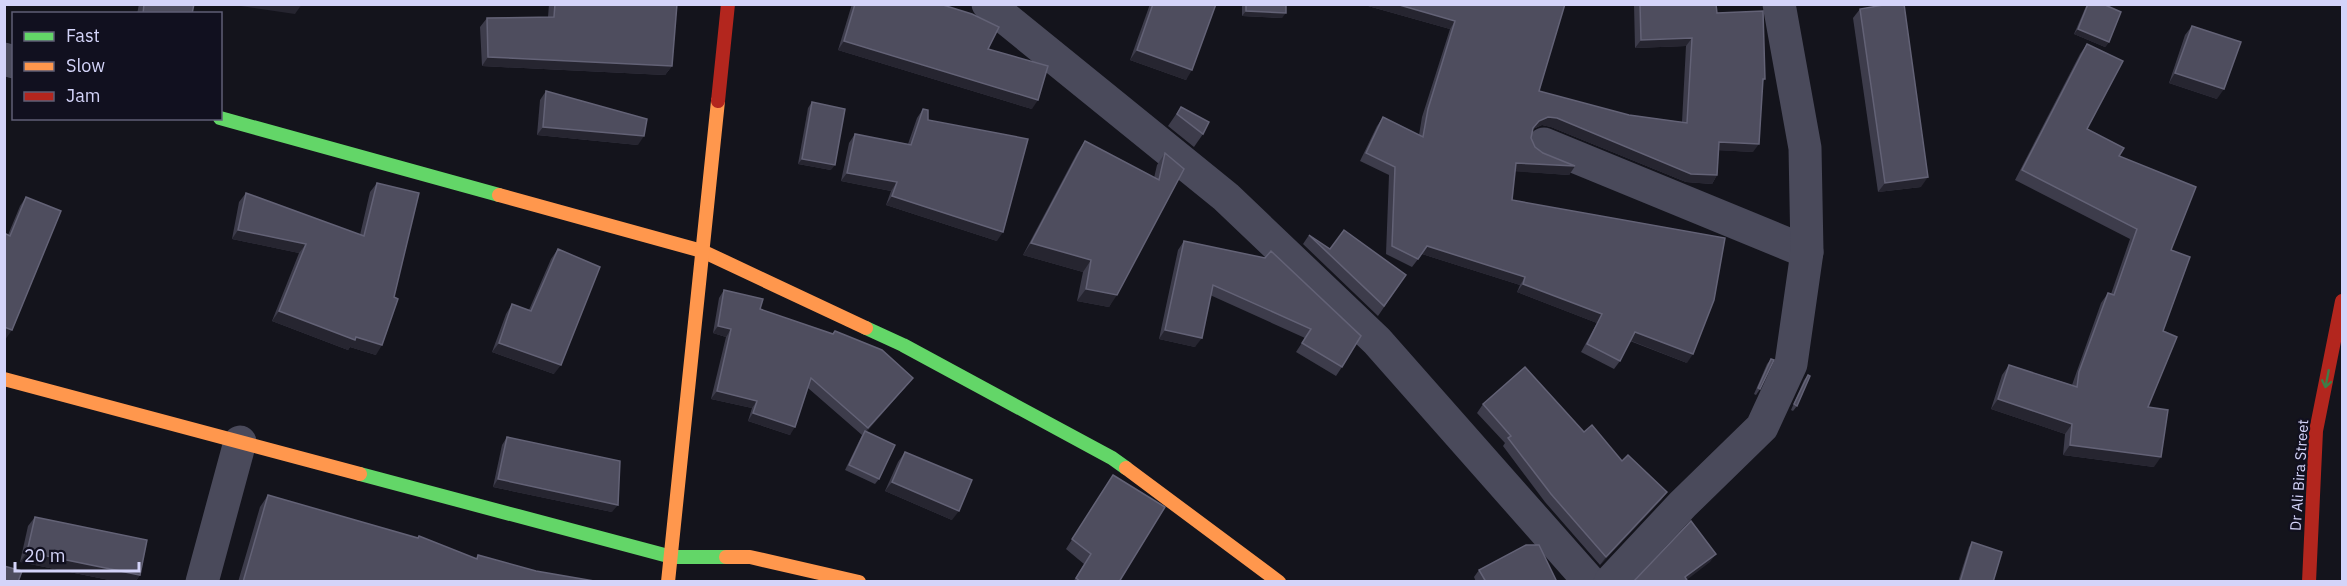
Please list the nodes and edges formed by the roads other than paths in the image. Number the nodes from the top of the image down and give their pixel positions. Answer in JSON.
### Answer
{"nodes":[{"id":1,"x":728,"y":4,"type":"edge"},
{"id":2,"x":988,"y":4,"type":"edge"},
{"id":3,"x":1779,"y":4,"type":"edge"},
{"id":4,"x":222,"y":119,"type":"edge"},
{"id":5,"x":1544,"y":144,"type":"dead end"},
{"id":6,"x":702,"y":251,"type":"junction"},
{"id":7,"x":1807,"y":252,"type":"junction"},
{"id":8,"x":2343,"y":302,"type":"edge"},
{"id":9,"x":4,"y":379,"type":"edge"},
{"id":10,"x":240,"y":442,"type":"junction"},
{"id":11,"x":672,"y":557,"type":"junction"},
{"id":12,"x":202,"y":582,"type":"edge"},
{"id":13,"x":668,"y":582,"type":"edge"},
{"id":14,"x":859,"y":582,"type":"edge"},
{"id":15,"x":1279,"y":582,"type":"edge"},
{"id":16,"x":1590,"y":582,"type":"edge"},
{"id":17,"x":1610,"y":582,"type":"edge"},
{"id":18,"x":2309,"y":582,"type":"edge"}],
"edges":[{"from":1,"to":6,"type":"street"},
{"from":2,"to":16,"type":"street"},
{"from":3,"to":7,"type":"street"},
{"from":4,"to":6,"type":"street"},
{"from":5,"to":7,"type":"street"},
{"from":6,"to":11,"type":"street"},
{"from":6,"to":15,"type":"street"},
{"from":7,"to":17,"type":"street"},
{"from":8,"to":18,"type":"street","name":"Dr Ali Bira Street","one_way":true},
{"from":9,"to":10,"type":"street"},
{"from":10,"to":11,"type":"street"},
{"from":10,"to":12,"type":"street"},
{"from":11,"to":13,"type":"street"},
{"from":11,"to":14,"type":"street"}]}
